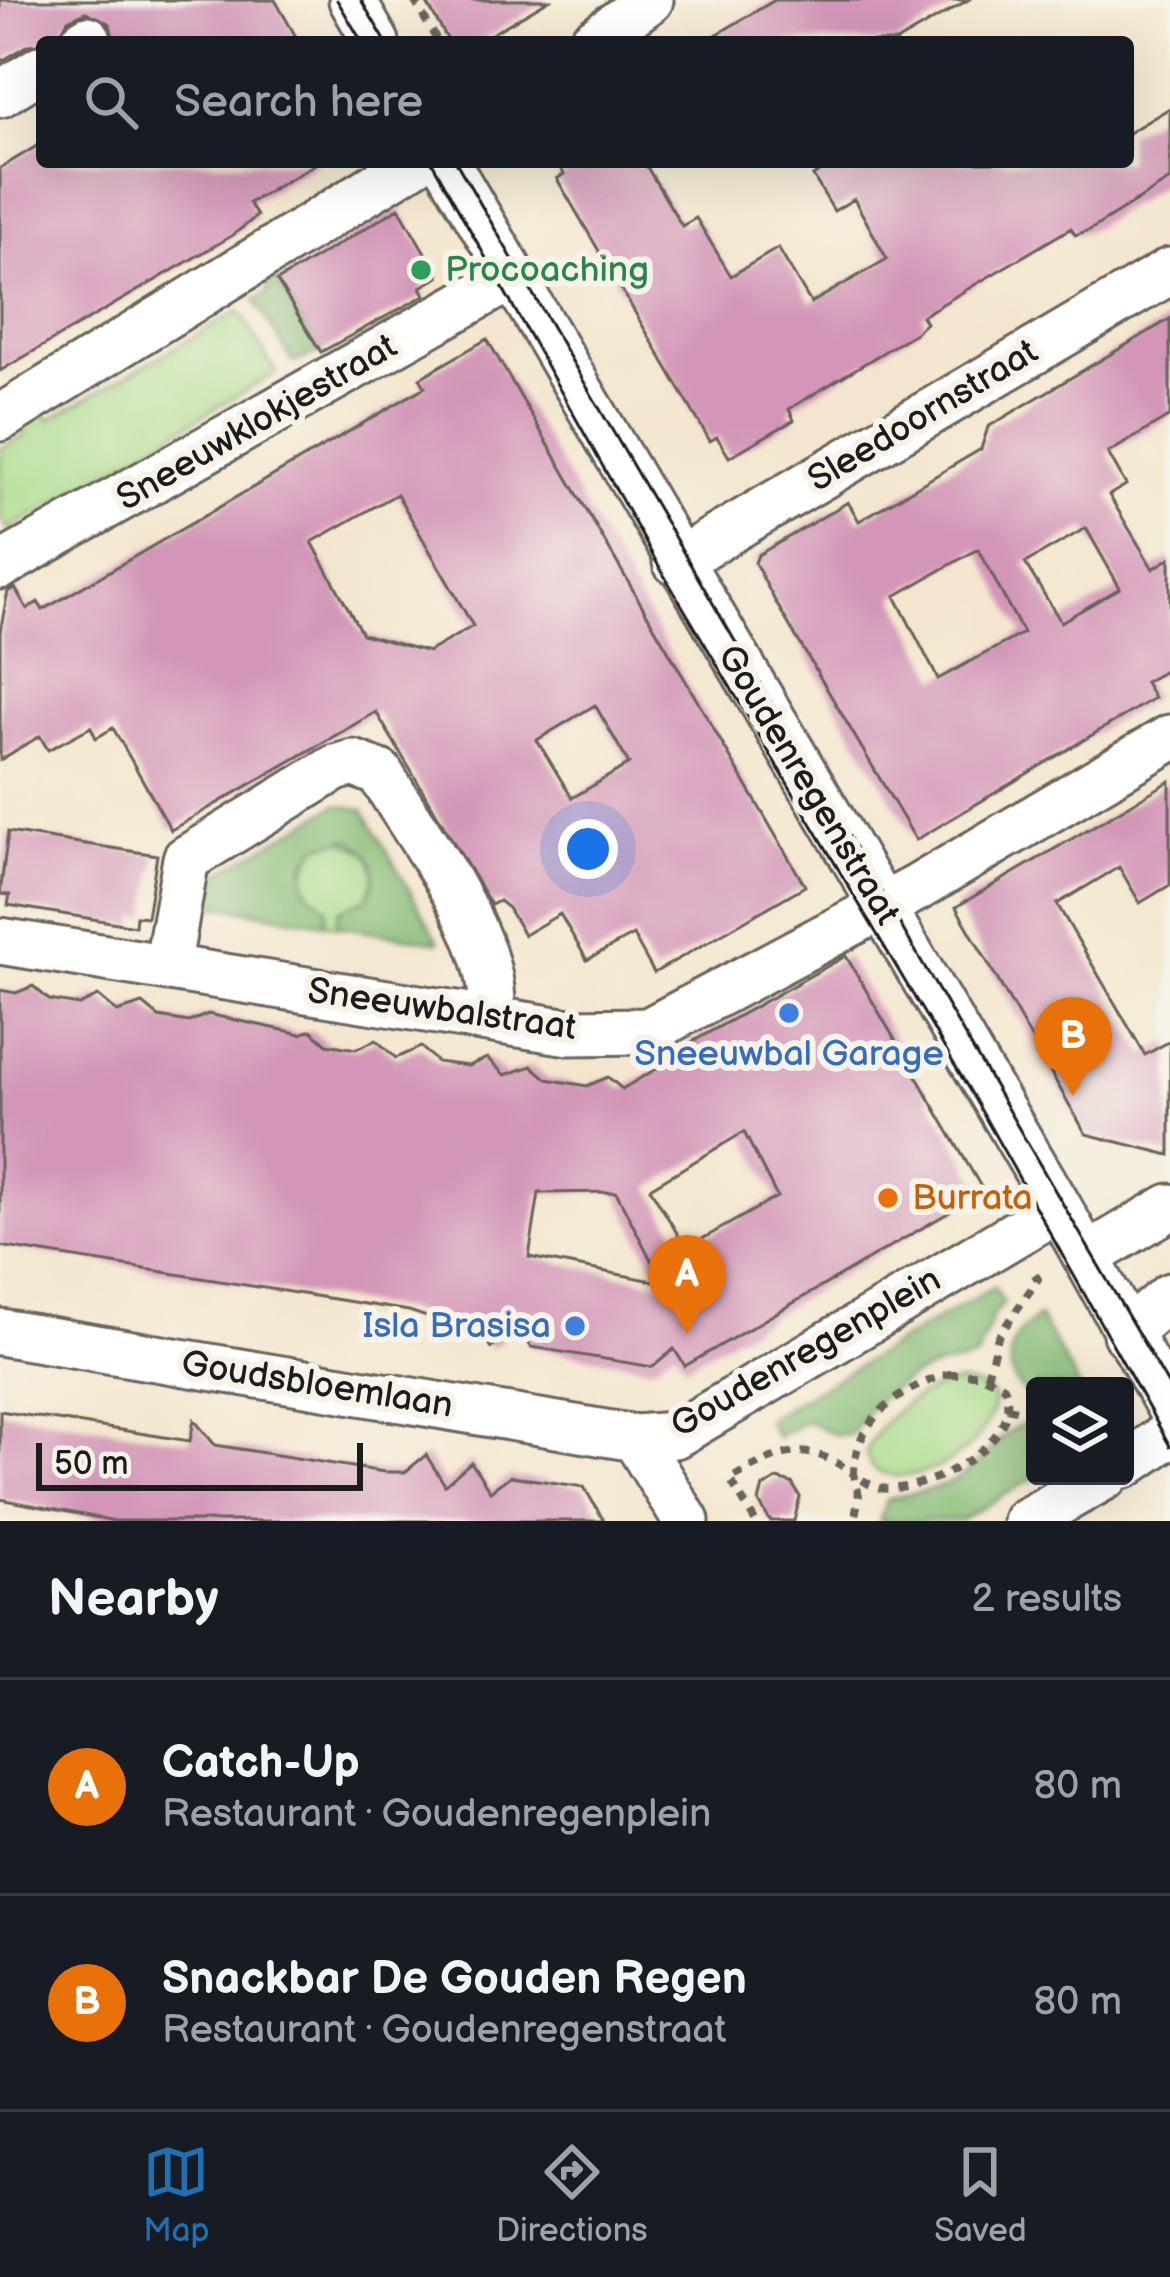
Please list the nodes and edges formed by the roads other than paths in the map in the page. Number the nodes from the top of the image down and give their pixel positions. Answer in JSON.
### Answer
{"nodes":[{"id":1,"x":352,"y":0,"type":"edge"},
{"id":2,"x":650,"y":0,"type":"edge"},
{"id":3,"x":373,"y":36,"type":"edge"},
{"id":4,"x":600,"y":36,"type":"edge"},
{"id":5,"x":36,"y":72,"type":"edge"},
{"id":6,"x":0,"y":94,"type":"edge"},
{"id":7,"x":405,"y":168,"type":"edge"},
{"id":8,"x":449,"y":168,"type":"edge"},
{"id":9,"x":1170,"y":271,"type":"edge"},
{"id":10,"x":512,"y":277,"type":"junction"},
{"id":11,"x":0,"y":418,"type":"edge"},
{"id":12,"x":676,"y":562,"type":"junction"},
{"id":13,"x":0,"y":566,"type":"edge"},
{"id":14,"x":1170,"y":738,"type":"edge"},
{"id":15,"x":880,"y":907,"type":"junction"},
{"id":16,"x":0,"y":941,"type":"edge"},
{"id":17,"x":167,"y":968,"type":"junction"},
{"id":18,"x":491,"y":1017,"type":"junction"},
{"id":19,"x":1059,"y":1208,"type":"junction"},
{"id":20,"x":1170,"y":1208,"type":"edge"},
{"id":21,"x":1087,"y":1256,"type":"junction"},
{"id":22,"x":1170,"y":1296,"type":"edge"},
{"id":23,"x":0,"y":1332,"type":"edge"},
{"id":24,"x":1126,"y":1334,"type":"junction"},
{"id":25,"x":1170,"y":1408,"type":"edge"},
{"id":26,"x":1170,"y":1434,"type":"edge"},
{"id":27,"x":635,"y":1438,"type":"junction"},
{"id":28,"x":1134,"y":1459,"type":"edge"},
{"id":29,"x":1090,"y":1485,"type":"edge"},
{"id":30,"x":686,"y":1521,"type":"edge"},
{"id":31,"x":1026,"y":1521,"type":"edge"}],
"edges":[{"from":1,"to":3,"type":"street"},
{"from":2,"to":4,"type":"street"},
{"from":5,"to":6,"type":"street"},
{"from":7,"to":11,"type":"street"},
{"from":8,"to":10,"type":"street","name":"Goudenregenstraat"},
{"from":9,"to":12,"type":"street","name":"Sleedoornstraat"},
{"from":10,"to":12,"type":"street","name":"Goudenregenstraat"},
{"from":10,"to":13,"type":"street","name":"Sneeuwklokjestraat"},
{"from":12,"to":15,"type":"street","name":"Goudenregenstraat"},
{"from":14,"to":15,"type":"street","name":"Sneeuwbalstraat"},
{"from":15,"to":18,"type":"street","name":"Sneeuwbalstraat"},
{"from":15,"to":19,"type":"street","name":"Goudenregenstraat"},
{"from":16,"to":17,"type":"street","name":"Sneeuwbalstraat"},
{"from":17,"to":18,"type":"street","name":"Sneeuwbalstraat"},
{"from":17,"to":18,"type":"street"},
{"from":19,"to":21,"type":"street","name":"Goudenregenstraat"},
{"from":19,"to":27,"type":"street","name":"Goudenregenplein"},
{"from":20,"to":21,"type":"street"},
{"from":21,"to":24,"type":"street","name":"Goudenregenstraat"},
{"from":22,"to":24,"type":"street"},
{"from":23,"to":27,"type":"street","name":"Goudsbloemlaan"},
{"from":24,"to":25,"type":"street","name":"Goudenregenstraat"},
{"from":26,"to":28,"type":"street"},
{"from":27,"to":30,"type":"street","name":"Goudenregenplein"},
{"from":29,"to":31,"type":"street"}]}
